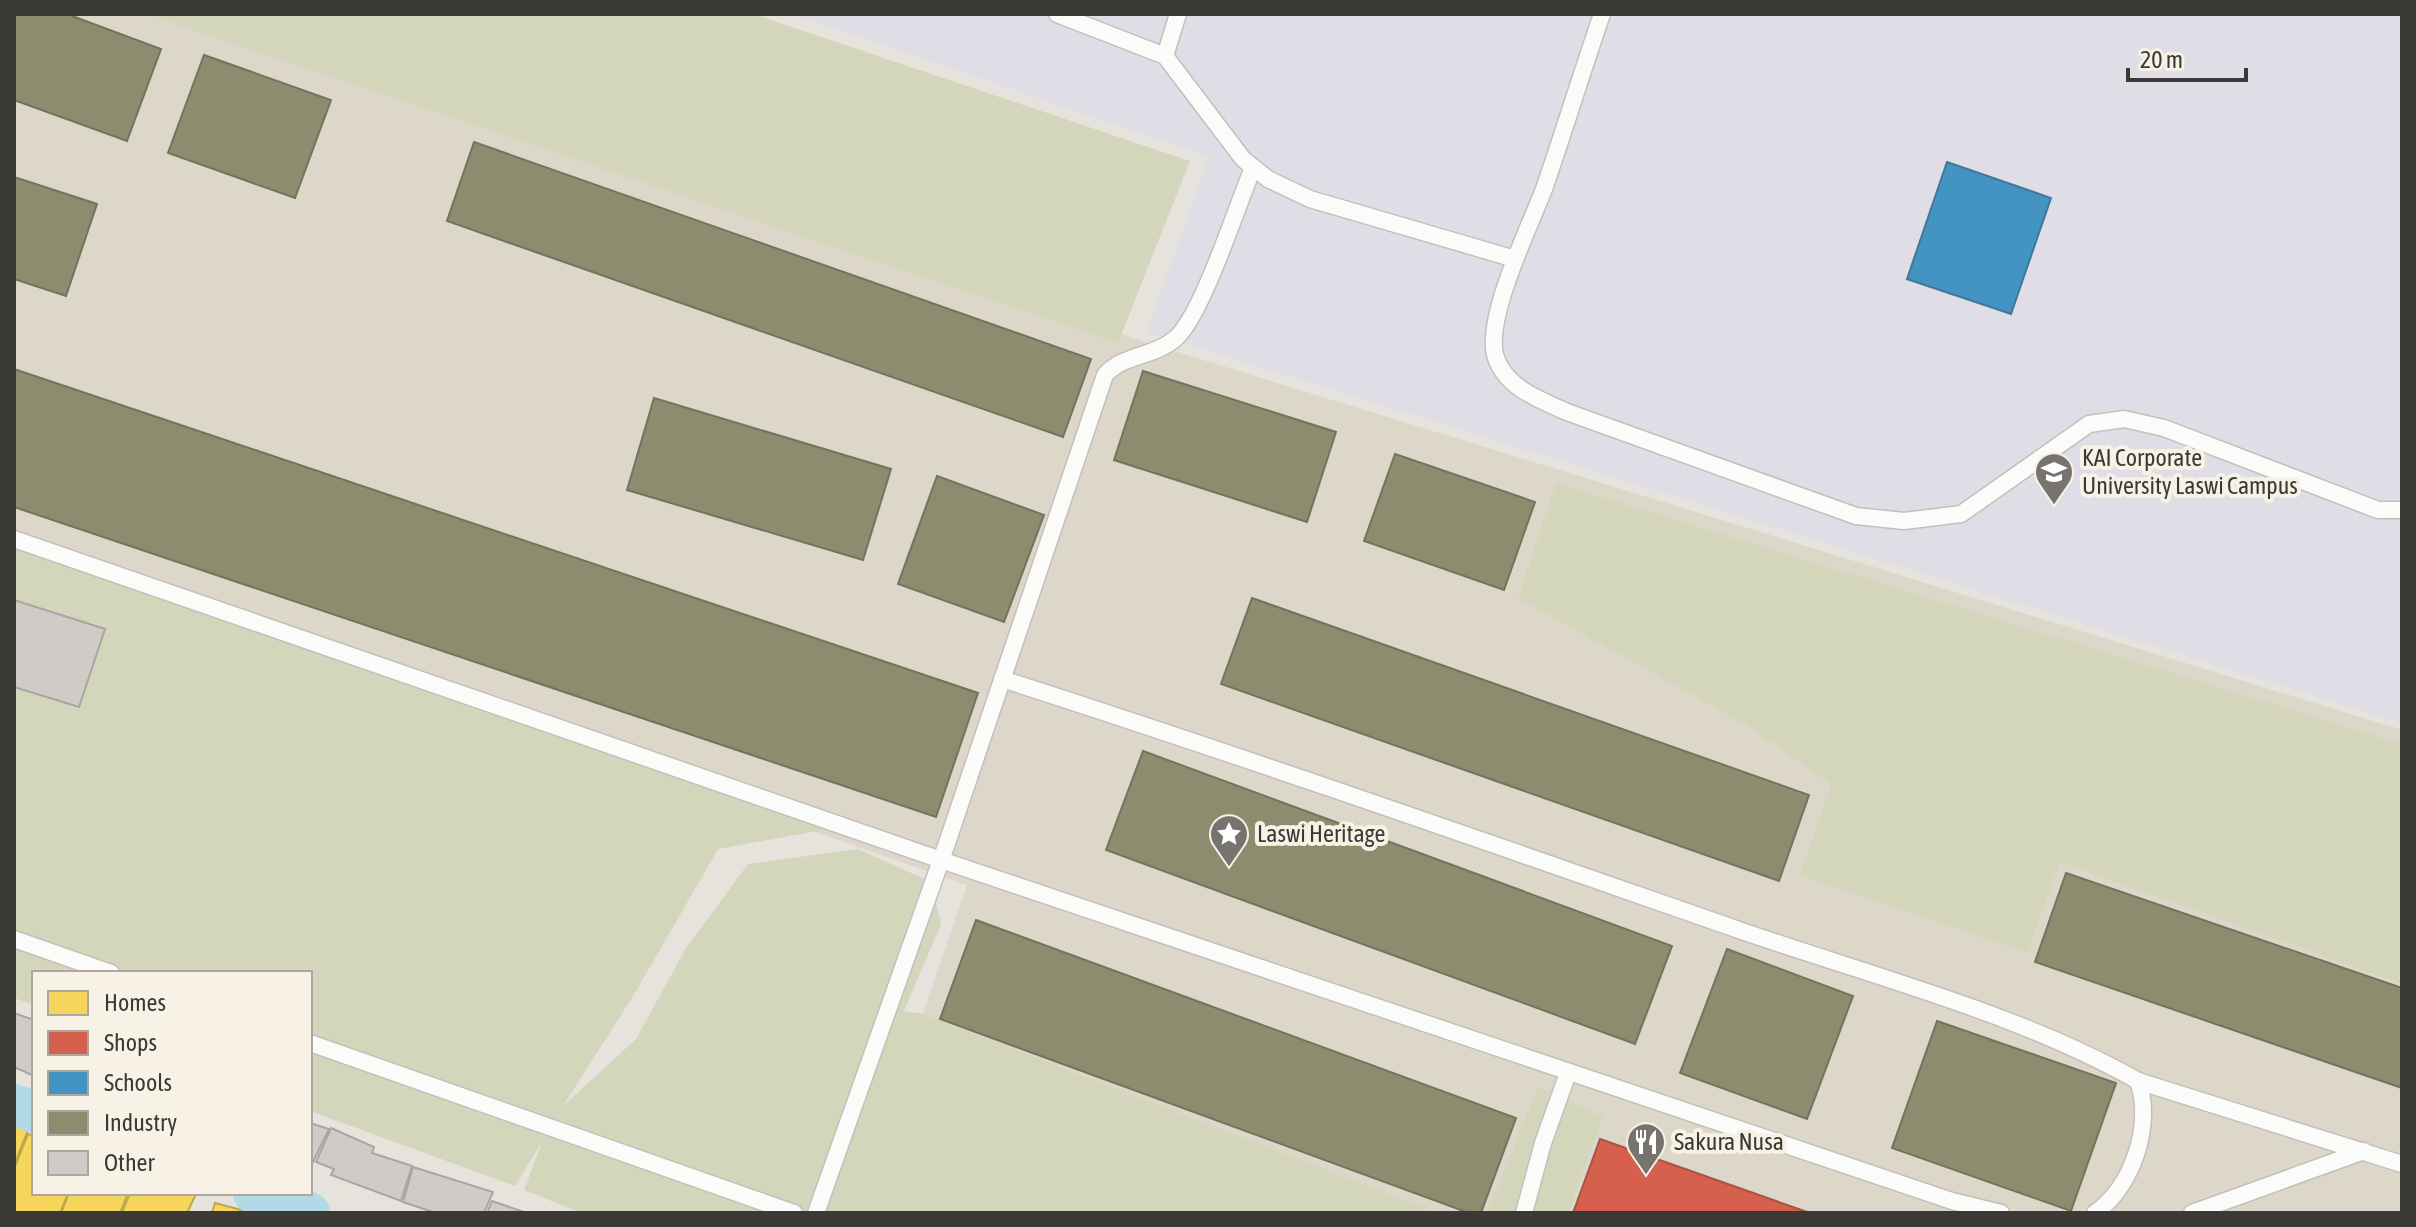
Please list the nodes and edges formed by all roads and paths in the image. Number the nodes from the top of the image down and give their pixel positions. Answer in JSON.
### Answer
{"nodes":[{"id":1,"x":1057,"y":14,"type":"edge"},
{"id":2,"x":1178,"y":14,"type":"edge"},
{"id":3,"x":1602,"y":14,"type":"edge"},
{"id":4,"x":1165,"y":56,"type":"junction"},
{"id":5,"x":1253,"y":168,"type":"junction"},
{"id":6,"x":1515,"y":259,"type":"junction"},
{"id":7,"x":2402,"y":510,"type":"edge"},
{"id":8,"x":14,"y":539,"type":"edge"},
{"id":9,"x":1002,"y":679,"type":"junction"},
{"id":10,"x":941,"y":860,"type":"junction"},
{"id":11,"x":14,"y":939,"type":"edge"},
{"id":12,"x":105,"y":971,"type":"edge"},
{"id":13,"x":312,"y":1044,"type":"edge"},
{"id":14,"x":1568,"y":1073,"type":"junction"},
{"id":15,"x":2138,"y":1081,"type":"junction"},
{"id":16,"x":2364,"y":1151,"type":"junction"},
{"id":17,"x":2402,"y":1164,"type":"edge"},
{"id":18,"x":1950,"y":1207,"type":"edge"},
{"id":19,"x":794,"y":1213,"type":"edge"},
{"id":20,"x":816,"y":1213,"type":"edge"},
{"id":21,"x":1524,"y":1213,"type":"edge"},
{"id":22,"x":2001,"y":1213,"type":"edge"},
{"id":23,"x":2095,"y":1213,"type":"edge"},
{"id":24,"x":2192,"y":1213,"type":"edge"}],
"edges":[{"from":1,"to":4,"type":"lane"},
{"from":2,"to":4,"type":"lane"},
{"from":3,"to":6,"type":"lane"},
{"from":4,"to":5,"type":"lane"},
{"from":5,"to":6,"type":"lane"},
{"from":5,"to":9,"type":"lane"},
{"from":6,"to":7,"type":"lane"},
{"from":8,"to":10,"type":"lane"},
{"from":9,"to":10,"type":"lane"},
{"from":9,"to":15,"type":"lane"},
{"from":10,"to":14,"type":"lane"},
{"from":10,"to":20,"type":"lane"},
{"from":11,"to":12,"type":"lane"},
{"from":13,"to":19,"type":"lane"},
{"from":14,"to":18,"type":"lane"},
{"from":14,"to":21,"type":"lane"},
{"from":15,"to":16,"type":"lane"},
{"from":15,"to":23,"type":"lane"},
{"from":16,"to":17,"type":"lane"},
{"from":16,"to":24,"type":"lane"},
{"from":18,"to":22,"type":"lane"}]}
